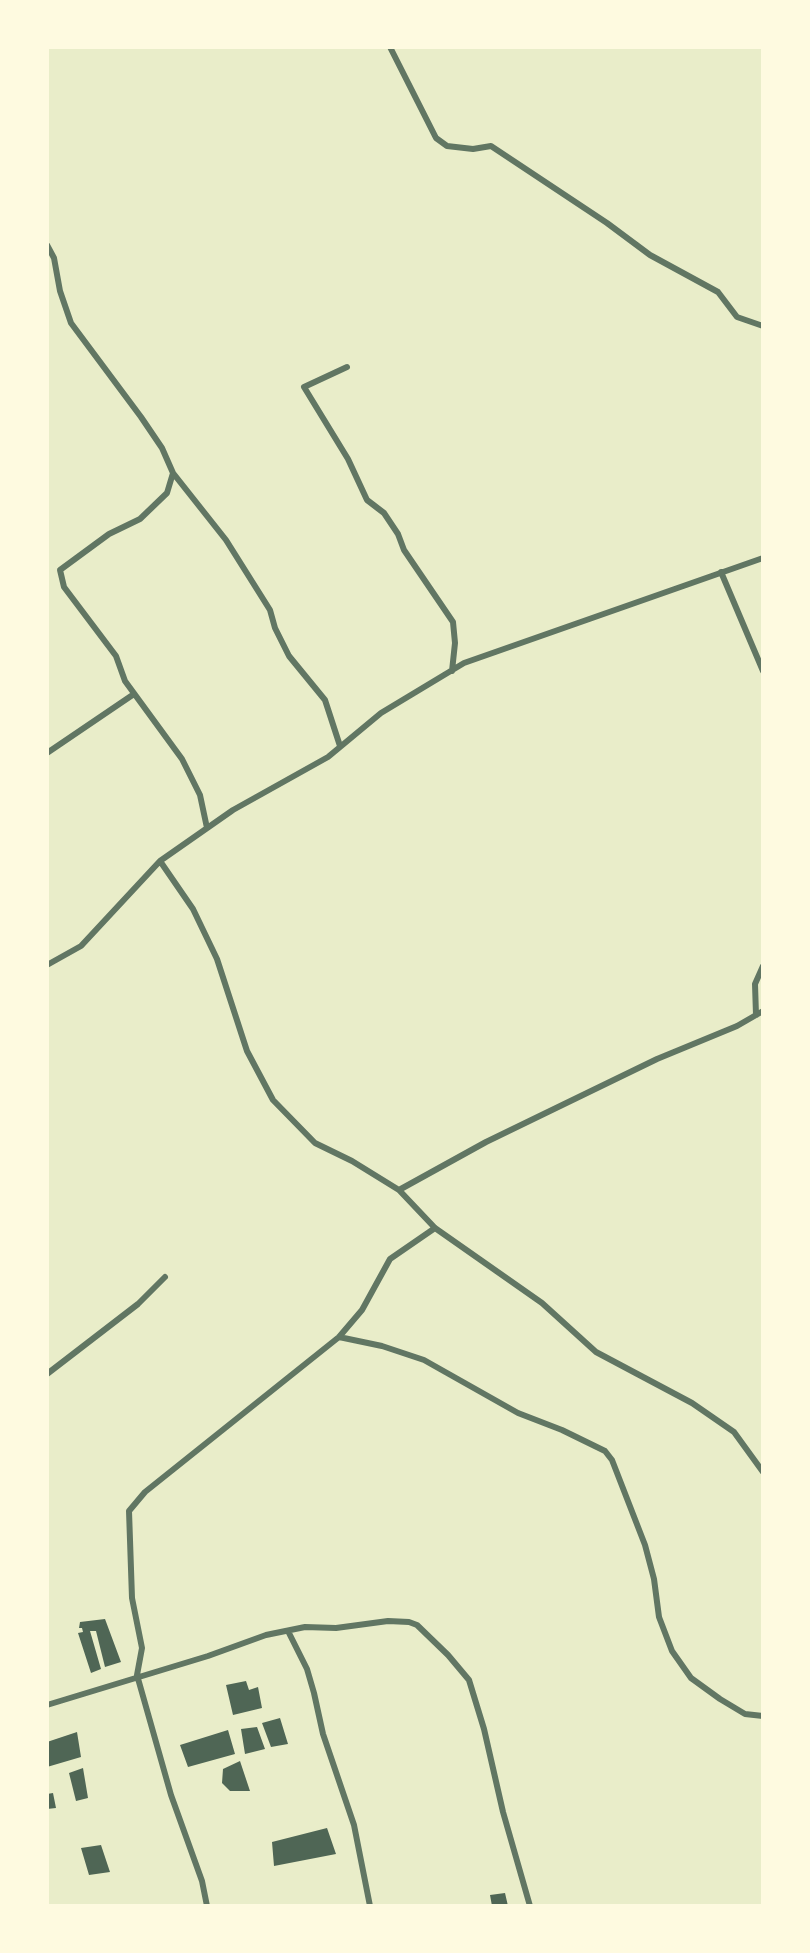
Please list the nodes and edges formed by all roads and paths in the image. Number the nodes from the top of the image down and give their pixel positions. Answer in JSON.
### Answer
{"nodes":[{"id":1,"x":390,"y":47,"type":"edge"},
{"id":2,"x":47,"y":245,"type":"edge"},
{"id":3,"x":763,"y":326,"type":"edge"},
{"id":4,"x":347,"y":367,"type":"dead end"},
{"id":5,"x":173,"y":473,"type":"junction"},
{"id":6,"x":763,"y":558,"type":"edge"},
{"id":7,"x":721,"y":572,"type":"junction"},
{"id":8,"x":452,"y":671,"type":"junction"},
{"id":9,"x":763,"y":671,"type":"edge"},
{"id":10,"x":134,"y":694,"type":"junction"},
{"id":11,"x":340,"y":746,"type":"junction"},
{"id":12,"x":47,"y":753,"type":"edge"},
{"id":13,"x":206,"y":828,"type":"junction"},
{"id":14,"x":160,"y":861,"type":"junction"},
{"id":15,"x":47,"y":965,"type":"edge"},
{"id":16,"x":763,"y":966,"type":"edge"},
{"id":17,"x":760,"y":1013,"type":"edge"},
{"id":18,"x":399,"y":1190,"type":"junction"},
{"id":19,"x":435,"y":1228,"type":"junction"},
{"id":20,"x":165,"y":1277,"type":"dead end"},
{"id":21,"x":339,"y":1337,"type":"junction"},
{"id":22,"x":47,"y":1374,"type":"edge"},
{"id":23,"x":763,"y":1472,"type":"edge"},
{"id":24,"x":288,"y":1631,"type":"junction"},
{"id":25,"x":137,"y":1675,"type":"junction"},
{"id":26,"x":47,"y":1705,"type":"edge"},
{"id":27,"x":763,"y":1716,"type":"edge"},
{"id":28,"x":208,"y":1906,"type":"edge"},
{"id":29,"x":370,"y":1906,"type":"edge"},
{"id":30,"x":530,"y":1906,"type":"edge"}],
"edges":[{"from":1,"to":3,"type":"street"},
{"from":2,"to":5,"type":"street"},
{"from":4,"to":8,"type":"street"},
{"from":5,"to":10,"type":"street"},
{"from":5,"to":11,"type":"street"},
{"from":6,"to":7,"type":"street"},
{"from":7,"to":8,"type":"street"},
{"from":7,"to":9,"type":"street"},
{"from":8,"to":11,"type":"street"},
{"from":10,"to":12,"type":"street"},
{"from":10,"to":13,"type":"street"},
{"from":11,"to":13,"type":"street"},
{"from":13,"to":14,"type":"street"},
{"from":14,"to":15,"type":"street"},
{"from":14,"to":18,"type":"street"},
{"from":16,"to":17,"type":"street"},
{"from":17,"to":18,"type":"street"},
{"from":18,"to":19,"type":"street"},
{"from":19,"to":21,"type":"street"},
{"from":19,"to":23,"type":"street"},
{"from":20,"to":22,"type":"street"},
{"from":21,"to":25,"type":"street"},
{"from":21,"to":27,"type":"street"},
{"from":24,"to":25,"type":"street"},
{"from":24,"to":29,"type":"street"},
{"from":24,"to":30,"type":"street"},
{"from":25,"to":26,"type":"street"},
{"from":25,"to":28,"type":"street"}]}
